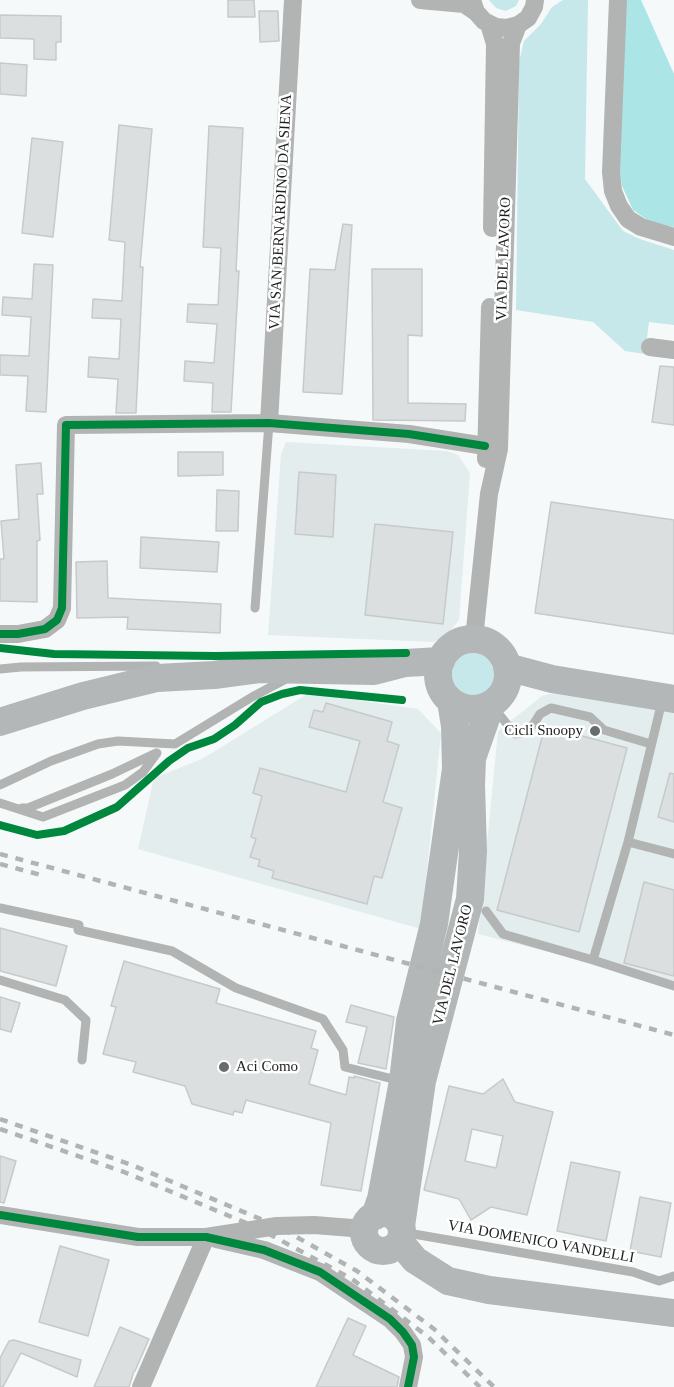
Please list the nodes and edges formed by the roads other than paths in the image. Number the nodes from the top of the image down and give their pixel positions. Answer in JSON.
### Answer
{"nodes":[{"id":1,"x":293,"y":0,"type":"edge"},
{"id":2,"x":420,"y":0,"type":"edge"},
{"id":3,"x":535,"y":0,"type":"edge"},
{"id":4,"x":618,"y":0,"type":"edge"},
{"id":5,"x":479,"y":12,"type":"edge"},
{"id":6,"x":518,"y":25,"type":"junction"},
{"id":7,"x":674,"y":237,"type":"edge"},
{"id":8,"x":650,"y":347,"type":"dead end"},
{"id":9,"x":674,"y":350,"type":"edge"},
{"id":10,"x":269,"y":423,"type":"junction"},
{"id":11,"x":485,"y":447,"type":"junction"},
{"id":12,"x":489,"y":494,"type":"junction"},
{"id":13,"x":255,"y":608,"type":"dead end"},
{"id":14,"x":0,"y":634,"type":"edge"},
{"id":15,"x":474,"y":639,"type":"junction"},
{"id":16,"x":166,"y":666,"type":"dead end"},
{"id":17,"x":0,"y":669,"type":"edge"},
{"id":18,"x":320,"y":671,"type":"junction"},
{"id":19,"x":444,"y":682,"type":"junction"},
{"id":20,"x":501,"y":686,"type":"junction"},
{"id":21,"x":668,"y":698,"type":"edge"},
{"id":22,"x":0,"y":722,"type":"edge"},
{"id":23,"x":175,"y":744,"type":"junction"},
{"id":24,"x":651,"y":744,"type":"junction"},
{"id":25,"x":157,"y":753,"type":"junction"},
{"id":26,"x":0,"y":785,"type":"edge"},
{"id":27,"x":0,"y":803,"type":"edge"},
{"id":28,"x":20,"y":808,"type":"junction"},
{"id":29,"x":628,"y":842,"type":"junction"},
{"id":30,"x":674,"y":854,"type":"edge"},
{"id":31,"x":0,"y":908,"type":"edge"},
{"id":32,"x":486,"y":911,"type":"dead end"},
{"id":33,"x":593,"y":960,"type":"junction"},
{"id":34,"x":0,"y":980,"type":"edge"},
{"id":35,"x":674,"y":986,"type":"edge"},
{"id":36,"x":82,"y":1060,"type":"dead end"},
{"id":37,"x":403,"y":1081,"type":"junction"},
{"id":38,"x":0,"y":1215,"type":"edge"},
{"id":39,"x":388,"y":1232,"type":"junction"},
{"id":40,"x":206,"y":1237,"type":"junction"},
{"id":41,"x":674,"y":1276,"type":"edge"},
{"id":42,"x":674,"y":1313,"type":"edge"},
{"id":43,"x":141,"y":1387,"type":"edge"},
{"id":44,"x":408,"y":1387,"type":"edge"}],
"edges":[{"from":1,"to":10,"type":"street","name":"VIA SAN BERNARDINO DA SIENA"},
{"from":2,"to":5,"type":"street"},
{"from":3,"to":6,"type":"street"},
{"from":4,"to":7,"type":"street"},
{"from":5,"to":6,"type":"street"},
{"from":5,"to":11,"type":"street","name":"VIA DEL LAVORO"},
{"from":6,"to":12,"type":"street","name":"VIA DEL LAVORO"},
{"from":8,"to":9,"type":"street"},
{"from":10,"to":11,"type":"street"},
{"from":10,"to":13,"type":"lane","name":"VIA SAN BERNARDINO DA SIENA"},
{"from":10,"to":14,"type":"street"},
{"from":11,"to":12,"type":"street","name":"VIA DEL LAVORO"},
{"from":12,"to":15,"type":"street","name":"VIA DEL LAVORO"},
{"from":15,"to":19,"type":"main road"},
{"from":15,"to":20,"type":"main road"},
{"from":16,"to":17,"type":"lane"},
{"from":18,"to":19,"type":"main road"},
{"from":18,"to":22,"type":"main road"},
{"from":18,"to":23,"type":"lane"},
{"from":19,"to":20,"type":"main road"},
{"from":19,"to":37,"type":"main road","name":"VIA DEL LAVORO"},
{"from":20,"to":21,"type":"main road"},
{"from":20,"to":24,"type":"lane"},
{"from":20,"to":39,"type":"main road","name":"VIA DEL LAVORO"},
{"from":21,"to":24,"type":"lane"},
{"from":23,"to":25,"type":"lane"},
{"from":23,"to":26,"type":"lane"},
{"from":24,"to":29,"type":"lane"},
{"from":25,"to":28,"type":"lane"},
{"from":25,"to":28,"type":"lane"},
{"from":27,"to":28,"type":"lane"},
{"from":29,"to":30,"type":"lane"},
{"from":29,"to":33,"type":"lane"},
{"from":31,"to":37,"type":"lane"},
{"from":32,"to":33,"type":"lane"},
{"from":33,"to":35,"type":"lane"},
{"from":34,"to":36,"type":"lane"},
{"from":37,"to":39,"type":"main road","name":"VIA DEL LAVORO"},
{"from":38,"to":40,"type":"street"},
{"from":39,"to":40,"type":"street"},
{"from":39,"to":41,"type":"lane","name":"VIA DOMENICO VANDELLI"},
{"from":39,"to":42,"type":"main road"},
{"from":40,"to":43,"type":"street"},
{"from":40,"to":44,"type":"street"}]}
